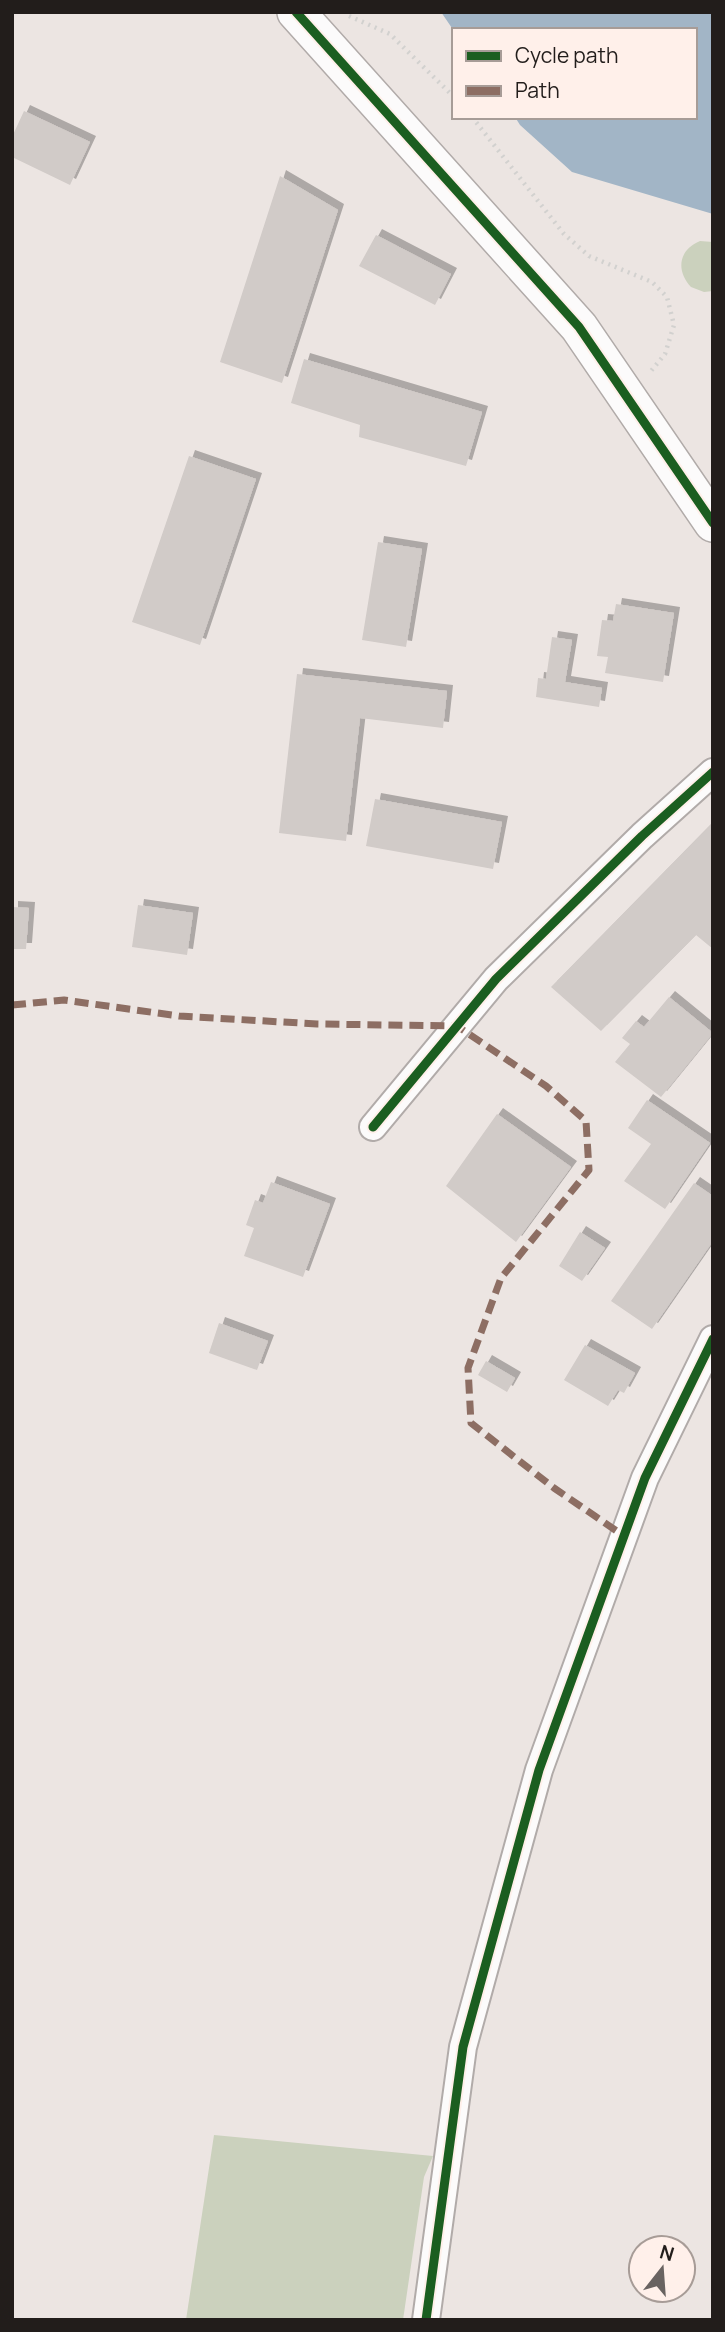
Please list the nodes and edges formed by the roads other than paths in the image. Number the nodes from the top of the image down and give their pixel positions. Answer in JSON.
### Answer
{"nodes":[{"id":1,"x":296,"y":12,"type":"edge"},
{"id":2,"x":713,"y":523,"type":"edge"},
{"id":3,"x":713,"y":772,"type":"edge"},
{"id":4,"x":373,"y":1127,"type":"dead end"},
{"id":5,"x":713,"y":1339,"type":"edge"},
{"id":6,"x":426,"y":2320,"type":"edge"}],
"edges":[{"from":1,"to":2,"type":"street"},
{"from":3,"to":4,"type":"street"},
{"from":5,"to":6,"type":"street"}]}
